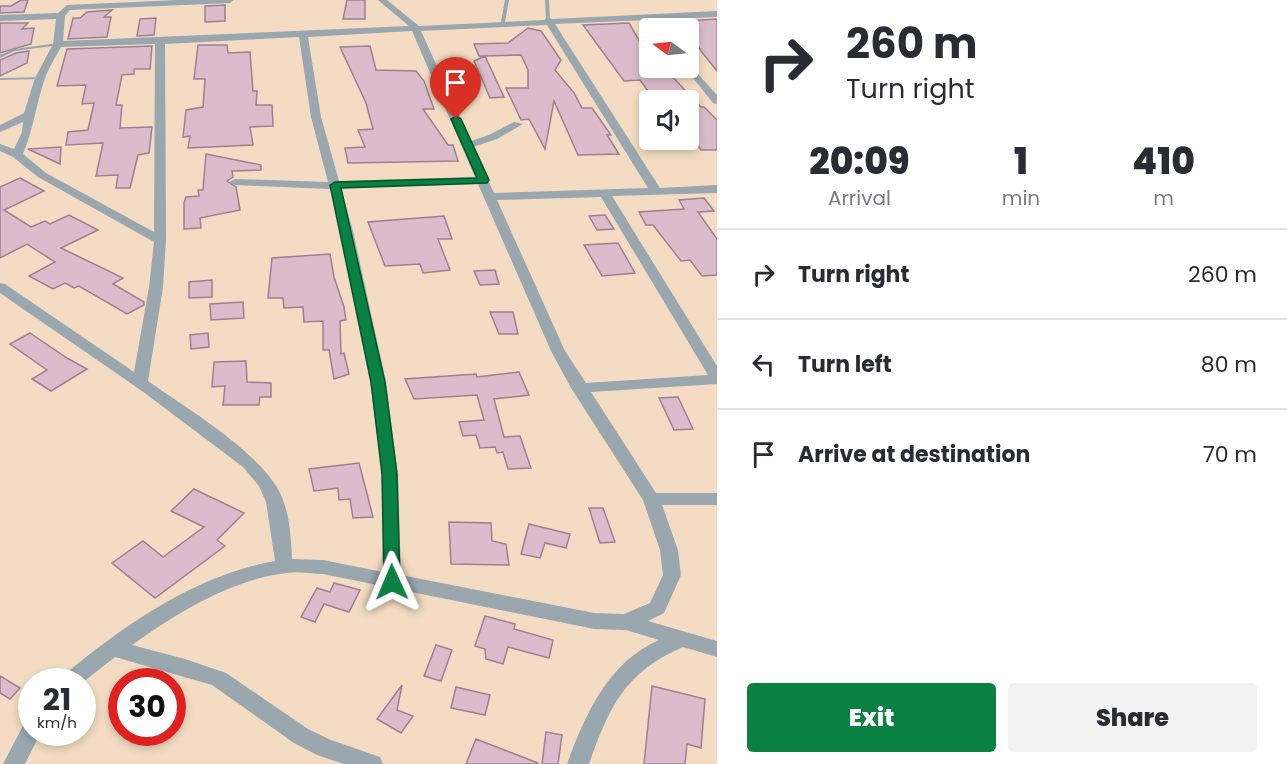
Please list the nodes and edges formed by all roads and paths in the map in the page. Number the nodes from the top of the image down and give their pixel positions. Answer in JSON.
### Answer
{"nodes":[{"id":1,"x":230,"y":0,"type":"edge"},
{"id":2,"x":382,"y":0,"type":"edge"},
{"id":3,"x":507,"y":0,"type":"edge"},
{"id":4,"x":547,"y":0,"type":"edge"},
{"id":5,"x":178,"y":1,"type":"edge"},
{"id":6,"x":66,"y":8,"type":"edge"},
{"id":7,"x":717,"y":14,"type":"edge"},
{"id":8,"x":0,"y":18,"type":"edge"},
{"id":9,"x":639,"y":18,"type":"edge"},
{"id":10,"x":650,"y":18,"type":"edge"},
{"id":11,"x":548,"y":20,"type":"junction"},
{"id":12,"x":503,"y":22,"type":"junction"},
{"id":13,"x":415,"y":27,"type":"junction"},
{"id":14,"x":303,"y":34,"type":"junction"},
{"id":15,"x":160,"y":41,"type":"junction"},
{"id":16,"x":58,"y":44,"type":"junction"},
{"id":17,"x":0,"y":57,"type":"edge"},
{"id":18,"x":40,"y":78,"type":"junction"},
{"id":19,"x":698,"y":78,"type":"edge"},
{"id":20,"x":0,"y":79,"type":"edge"},
{"id":21,"x":717,"y":101,"type":"edge"},
{"id":22,"x":29,"y":115,"type":"junction"},
{"id":23,"x":518,"y":124,"type":"dead end"},
{"id":24,"x":0,"y":129,"type":"edge"},
{"id":25,"x":468,"y":145,"type":"junction"},
{"id":26,"x":0,"y":147,"type":"edge"},
{"id":27,"x":17,"y":155,"type":"junction"},
{"id":28,"x":484,"y":180,"type":"junction"},
{"id":29,"x":235,"y":182,"type":"dead end"},
{"id":30,"x":335,"y":185,"type":"junction"},
{"id":31,"x":717,"y":189,"type":"edge"},
{"id":32,"x":656,"y":191,"type":"junction"},
{"id":33,"x":604,"y":192,"type":"junction"},
{"id":34,"x":490,"y":196,"type":"junction"},
{"id":35,"x":160,"y":240,"type":"junction"},
{"id":36,"x":0,"y":288,"type":"edge"},
{"id":37,"x":717,"y":378,"type":"edge"},
{"id":38,"x":140,"y":381,"type":"junction"},
{"id":39,"x":579,"y":388,"type":"junction"},
{"id":40,"x":651,"y":499,"type":"junction"},
{"id":41,"x":717,"y":499,"type":"edge"},
{"id":42,"x":284,"y":566,"type":"junction"},
{"id":43,"x":392,"y":582,"type":"junction"},
{"id":44,"x":626,"y":622,"type":"junction"},
{"id":45,"x":680,"y":639,"type":"junction"},
{"id":46,"x":113,"y":648,"type":"junction"},
{"id":47,"x":717,"y":649,"type":"edge"},
{"id":48,"x":88,"y":668,"type":"edge"},
{"id":49,"x":23,"y":746,"type":"edge"},
{"id":50,"x":14,"y":764,"type":"edge"},
{"id":51,"x":372,"y":764,"type":"edge"},
{"id":52,"x":578,"y":764,"type":"edge"}],
"edges":[{"from":1,"to":5,"type":"street"},
{"from":2,"to":13,"type":"street"},
{"from":3,"to":12,"type":"lane"},
{"from":4,"to":11,"type":"lane"},
{"from":5,"to":6,"type":"street"},
{"from":6,"to":8,"type":"street"},
{"from":6,"to":16,"type":"street"},
{"from":7,"to":10,"type":"street"},
{"from":9,"to":11,"type":"street"},
{"from":11,"to":12,"type":"street"},
{"from":11,"to":32,"type":"street"},
{"from":12,"to":13,"type":"street"},
{"from":13,"to":14,"type":"street"},
{"from":13,"to":25,"type":"street"},
{"from":14,"to":15,"type":"street"},
{"from":14,"to":30,"type":"street"},
{"from":15,"to":16,"type":"street"},
{"from":15,"to":35,"type":"street"},
{"from":16,"to":17,"type":"lane"},
{"from":16,"to":18,"type":"street"},
{"from":18,"to":20,"type":"lane"},
{"from":18,"to":22,"type":"street"},
{"from":19,"to":21,"type":"street"},
{"from":22,"to":24,"type":"street"},
{"from":22,"to":27,"type":"street"},
{"from":23,"to":25,"type":"street"},
{"from":25,"to":28,"type":"street"},
{"from":26,"to":27,"type":"street"},
{"from":27,"to":35,"type":"street"},
{"from":28,"to":30,"type":"street"},
{"from":28,"to":34,"type":"street"},
{"from":29,"to":30,"type":"street"},
{"from":30,"to":43,"type":"street"},
{"from":31,"to":32,"type":"street"},
{"from":32,"to":33,"type":"street"},
{"from":33,"to":34,"type":"street"},
{"from":33,"to":37,"type":"street"},
{"from":34,"to":39,"type":"street"},
{"from":35,"to":38,"type":"street"},
{"from":36,"to":38,"type":"street"},
{"from":37,"to":39,"type":"street"},
{"from":38,"to":42,"type":"street"},
{"from":39,"to":40,"type":"street"},
{"from":40,"to":41,"type":"street"},
{"from":40,"to":44,"type":"street"},
{"from":42,"to":43,"type":"street"},
{"from":42,"to":46,"type":"street"},
{"from":43,"to":44,"type":"street"},
{"from":44,"to":45,"type":"street"},
{"from":45,"to":47,"type":"street"},
{"from":45,"to":52,"type":"street"},
{"from":46,"to":48,"type":"street"},
{"from":46,"to":51,"type":"street"},
{"from":49,"to":50,"type":"street"}]}
